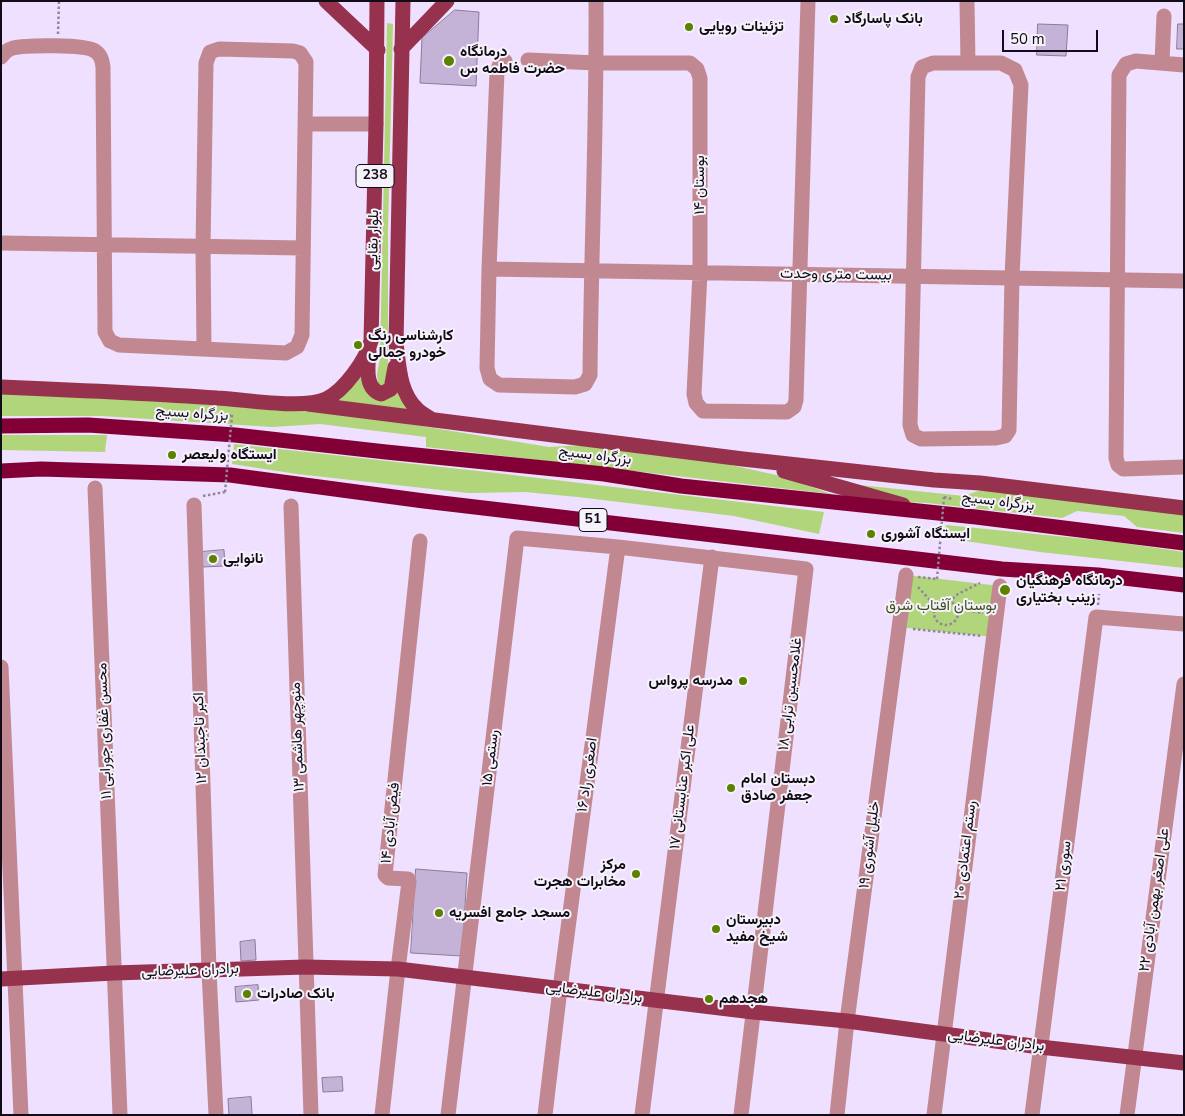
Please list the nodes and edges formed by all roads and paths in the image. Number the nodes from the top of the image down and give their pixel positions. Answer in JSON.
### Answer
{"nodes":[{"id":1,"x":58,"y":1,"type":"edge"},
{"id":2,"x":326,"y":1,"type":"edge"},
{"id":3,"x":377,"y":1,"type":"edge"},
{"id":4,"x":404,"y":1,"type":"edge"},
{"id":5,"x":447,"y":1,"type":"edge"},
{"id":6,"x":596,"y":1,"type":"edge"},
{"id":7,"x":808,"y":1,"type":"edge"},
{"id":8,"x":967,"y":1,"type":"edge"},
{"id":9,"x":1164,"y":16,"type":"dead end"},
{"id":10,"x":58,"y":45,"type":"junction"},
{"id":11,"x":401,"y":49,"type":"junction"},
{"id":12,"x":378,"y":50,"type":"junction"},
{"id":13,"x":1,"y":57,"type":"edge"},
{"id":14,"x":528,"y":60,"type":"dead end"},
{"id":15,"x":505,"y":61,"type":"dead end"},
{"id":16,"x":968,"y":62,"type":"junction"},
{"id":17,"x":1162,"y":62,"type":"junction"},
{"id":18,"x":597,"y":63,"type":"junction"},
{"id":19,"x":1184,"y":65,"type":"edge"},
{"id":20,"x":305,"y":124,"type":"junction"},
{"id":21,"x":376,"y":124,"type":"junction"},
{"id":22,"x":1,"y":243,"type":"edge"},
{"id":23,"x":105,"y":245,"type":"junction"},
{"id":24,"x":203,"y":247,"type":"junction"},
{"id":25,"x":303,"y":248,"type":"junction"},
{"id":26,"x":489,"y":269,"type":"junction"},
{"id":27,"x":591,"y":271,"type":"junction"},
{"id":28,"x":700,"y":273,"type":"junction"},
{"id":29,"x":800,"y":275,"type":"junction"},
{"id":30,"x":913,"y":276,"type":"junction"},
{"id":31,"x":1012,"y":277,"type":"junction"},
{"id":32,"x":1116,"y":280,"type":"junction"},
{"id":33,"x":1184,"y":280,"type":"edge"},
{"id":34,"x":396,"y":342,"type":"junction"},
{"id":35,"x":204,"y":349,"type":"junction"},
{"id":36,"x":369,"y":351,"type":"junction"},
{"id":37,"x":1,"y":387,"type":"edge"},
{"id":38,"x":302,"y":404,"type":"junction"},
{"id":39,"x":210,"y":420,"type":"dead end"},
{"id":40,"x":434,"y":421,"type":"junction"},
{"id":41,"x":1,"y":426,"type":"edge"},
{"id":42,"x":743,"y":458,"type":"junction"},
{"id":43,"x":1184,"y":467,"type":"edge"},
{"id":44,"x":1,"y":471,"type":"edge"},
{"id":45,"x":95,"y":488,"type":"dead end"},
{"id":46,"x":944,"y":497,"type":"dead end"},
{"id":47,"x":198,"y":500,"type":"joint"},
{"id":48,"x":291,"y":506,"type":"dead end"},
{"id":49,"x":1184,"y":508,"type":"edge"},
{"id":50,"x":929,"y":513,"type":"junction"},
{"id":51,"x":420,"y":541,"type":"dead end"},
{"id":52,"x":1184,"y":543,"type":"edge"},
{"id":53,"x":617,"y":554,"type":"junction"},
{"id":54,"x":712,"y":557,"type":"junction"},
{"id":55,"x":906,"y":576,"type":"junction"},
{"id":56,"x":980,"y":584,"type":"dead end"},
{"id":57,"x":1184,"y":585,"type":"edge"},
{"id":58,"x":1000,"y":586,"type":"dead end"},
{"id":59,"x":949,"y":602,"type":"junction"},
{"id":60,"x":936,"y":608,"type":"junction"},
{"id":61,"x":958,"y":609,"type":"junction"},
{"id":62,"x":996,"y":615,"type":"junction"},
{"id":63,"x":1184,"y":624,"type":"edge"},
{"id":64,"x":946,"y":625,"type":"junction"},
{"id":65,"x":899,"y":627,"type":"junction"},
{"id":66,"x":944,"y":632,"type":"junction"},
{"id":67,"x":993,"y":637,"type":"junction"},
{"id":68,"x":1,"y":667,"type":"edge"},
{"id":69,"x":1184,"y":684,"type":"edge"},
{"id":70,"x":305,"y":967,"type":"junction"},
{"id":71,"x":398,"y":968,"type":"junction"},
{"id":72,"x":208,"y":971,"type":"junction"},
{"id":73,"x":114,"y":973,"type":"junction"},
{"id":74,"x":465,"y":978,"type":"junction"},
{"id":75,"x":8,"y":979,"type":"edge"},
{"id":76,"x":560,"y":989,"type":"junction"},
{"id":77,"x":656,"y":1000,"type":"junction"},
{"id":78,"x":753,"y":1012,"type":"junction"},
{"id":79,"x":848,"y":1021,"type":"junction"},
{"id":80,"x":943,"y":1034,"type":"junction"},
{"id":81,"x":1040,"y":1047,"type":"junction"},
{"id":82,"x":1134,"y":1058,"type":"junction"},
{"id":83,"x":1184,"y":1063,"type":"edge"},
{"id":84,"x":21,"y":1115,"type":"edge"},
{"id":85,"x":120,"y":1115,"type":"edge"},
{"id":86,"x":216,"y":1115,"type":"edge"},
{"id":87,"x":311,"y":1115,"type":"edge"},
{"id":88,"x":382,"y":1115,"type":"edge"},
{"id":89,"x":448,"y":1115,"type":"edge"},
{"id":90,"x":545,"y":1115,"type":"edge"},
{"id":91,"x":642,"y":1115,"type":"edge"},
{"id":92,"x":741,"y":1115,"type":"edge"},
{"id":93,"x":837,"y":1115,"type":"edge"},
{"id":94,"x":934,"y":1115,"type":"edge"},
{"id":95,"x":1032,"y":1115,"type":"edge"},
{"id":96,"x":1127,"y":1115,"type":"edge"}],
"edges":[{"from":1,"to":10,"type":"path"},
{"from":2,"to":12,"type":"main road"},
{"from":3,"to":12,"type":"main road","name":"بلوار بقایی","number":"238"},
{"from":4,"to":11,"type":"main road","name":"بلوار بقایی","number":"238"},
{"from":5,"to":11,"type":"main road"},
{"from":6,"to":18,"type":"street"},
{"from":7,"to":29,"type":"street"},
{"from":8,"to":16,"type":"street"},
{"from":9,"to":17,"type":"street"},
{"from":10,"to":13,"type":"street"},
{"from":10,"to":23,"type":"street"},
{"from":11,"to":34,"type":"main road","name":"بلوار بقایی","number":"238"},
{"from":12,"to":21,"type":"main road","name":"بلوار بقایی","number":"238"},
{"from":14,"to":18,"type":"street"},
{"from":15,"to":26,"type":"street"},
{"from":16,"to":30,"type":"street"},
{"from":16,"to":31,"type":"street"},
{"from":17,"to":19,"type":"street"},
{"from":17,"to":32,"type":"street"},
{"from":18,"to":27,"type":"street"},
{"from":18,"to":28,"type":"street","name":"بوستان ۱۴"},
{"from":20,"to":21,"type":"street"},
{"from":20,"to":24,"type":"street"},
{"from":20,"to":25,"type":"street"},
{"from":21,"to":36,"type":"main road","name":"بلوار بقایی","number":"238"},
{"from":22,"to":23,"type":"street"},
{"from":23,"to":24,"type":"street"},
{"from":23,"to":35,"type":"street"},
{"from":24,"to":25,"type":"street"},
{"from":24,"to":35,"type":"street"},
{"from":25,"to":35,"type":"street"},
{"from":26,"to":27,"type":"street","name":"بیست متری وحدت"},
{"from":26,"to":27,"type":"street"},
{"from":27,"to":28,"type":"street","name":"بیست متری وحدت"},
{"from":28,"to":29,"type":"street","name":"بیست متری وحدت"},
{"from":28,"to":29,"type":"street","name":"بوستان ۱۴"},
{"from":29,"to":30,"type":"street","name":"بیست متری وحدت"},
{"from":30,"to":31,"type":"street","name":"بیست متری وحدت"},
{"from":30,"to":31,"type":"street"},
{"from":31,"to":32,"type":"street","name":"بیست متری وحدت"},
{"from":32,"to":33,"type":"street","name":"بیست متری وحدت"},
{"from":32,"to":43,"type":"street"},
{"from":34,"to":36,"type":"main road"},
{"from":34,"to":40,"type":"main road","name":"بلوار بقایی","number":"238"},
{"from":36,"to":38,"type":"main road","name":"بلوار بقایی","number":"238"},
{"from":37,"to":38,"type":"main road"},
{"from":38,"to":40,"type":"main road"},
{"from":39,"to":47,"type":"path","bridge":true},
{"from":40,"to":42,"type":"main road"},
{"from":41,"to":50,"type":"highway","name":"بزرگراه بسیج"},
{"from":42,"to":49,"type":"main road"},
{"from":42,"to":50,"type":"main road"},
{"from":44,"to":57,"type":"highway","number":"51"},
{"from":45,"to":73,"type":"street","name":"محسن غفاری جورابی ۱۱"},
{"from":46,"to":55,"type":"path","bridge":true},
{"from":47,"to":72,"type":"street","name":"اکبر تاجبندان ۱۲"},
{"from":48,"to":70,"type":"street","name":"منوچهر هاشمی ۱۳"},
{"from":50,"to":52,"type":"highway","name":"بزرگراه بسیج"},
{"from":51,"to":71,"type":"street","name":"فیض آبادی ۱۴"},
{"from":53,"to":54,"type":"street"},
{"from":53,"to":74,"type":"street","name":"رستمی ۱۵"},
{"from":53,"to":76,"type":"street","name":"اصغری راد ۱۶"},
{"from":54,"to":77,"type":"street","name":"علی اکبر عنابستانی ۱۷"},
{"from":54,"to":78,"type":"street","name":"غلامحسین ترابی ۱۸"},
{"from":55,"to":60,"type":"path"},
{"from":55,"to":65,"type":"street","name":"خلیل آشوری ۱۹"},
{"from":56,"to":59,"type":"path"},
{"from":58,"to":62,"type":"street","name":"رستم اعتمادی ۲۰"},
{"from":59,"to":60,"type":"path"},
{"from":59,"to":61,"type":"path"},
{"from":60,"to":64,"type":"path"},
{"from":61,"to":62,"type":"path"},
{"from":61,"to":64,"type":"path"},
{"from":62,"to":67,"type":"street","name":"رستم اعتمادی ۲۰"},
{"from":63,"to":81,"type":"street","name":"سوری ۲۱"},
{"from":64,"to":66,"type":"path"},
{"from":65,"to":66,"type":"path"},
{"from":65,"to":79,"type":"street","name":"خلیل آشوری ۱۹"},
{"from":66,"to":67,"type":"path"},
{"from":67,"to":80,"type":"street","name":"رستم اعتمادی ۲۰"},
{"from":68,"to":75,"type":"street"},
{"from":69,"to":82,"type":"street","name":"علی اصغر بهمن آبادی ۲۲"},
{"from":70,"to":71,"type":"main road","name":"برادران علیرضایی"},
{"from":70,"to":72,"type":"main road","name":"برادران علیرضایی"},
{"from":70,"to":87,"type":"street","name":"منوچهر هاشمی ۱۳"},
{"from":71,"to":74,"type":"main road","name":"برادران علیرضایی"},
{"from":71,"to":88,"type":"street","name":"فیض آبادی ۱۴"},
{"from":72,"to":73,"type":"main road","name":"برادران علیرضایی"},
{"from":72,"to":86,"type":"street","name":"اکبر تاجبندان ۱۲"},
{"from":73,"to":75,"type":"main road","name":"برادران علیرضایی"},
{"from":73,"to":85,"type":"street","name":"محسن غفاری جورابی ۱۱"},
{"from":74,"to":76,"type":"main road","name":"برادران علیرضایی"},
{"from":74,"to":89,"type":"street","name":"رستمی ۱۵"},
{"from":75,"to":84,"type":"street"},
{"from":76,"to":77,"type":"main road","name":"برادران علیرضایی"},
{"from":76,"to":90,"type":"street","name":"اصغری راد ۱۶"},
{"from":77,"to":78,"type":"main road","name":"برادران علیرضایی"},
{"from":77,"to":91,"type":"street","name":"علی اکبر عنابستانی ۱۷"},
{"from":78,"to":79,"type":"main road","name":"برادران علیرضایی"},
{"from":78,"to":92,"type":"street","name":"غلامحسین ترابی ۱۸"},
{"from":79,"to":80,"type":"main road","name":"برادران علیرضایی"},
{"from":79,"to":93,"type":"street","name":"خلیل آشوری ۱۹"},
{"from":80,"to":81,"type":"main road","name":"برادران علیرضایی"},
{"from":80,"to":94,"type":"street","name":"رستم اعتمادی ۲۰"},
{"from":81,"to":82,"type":"main road","name":"برادران علیرضایی"},
{"from":81,"to":95,"type":"street","name":"سوری ۲۱"},
{"from":82,"to":83,"type":"main road","name":"برادران علیرضایی"},
{"from":82,"to":96,"type":"street","name":"علی اصغر بهمن آبادی ۲۲"}]}
